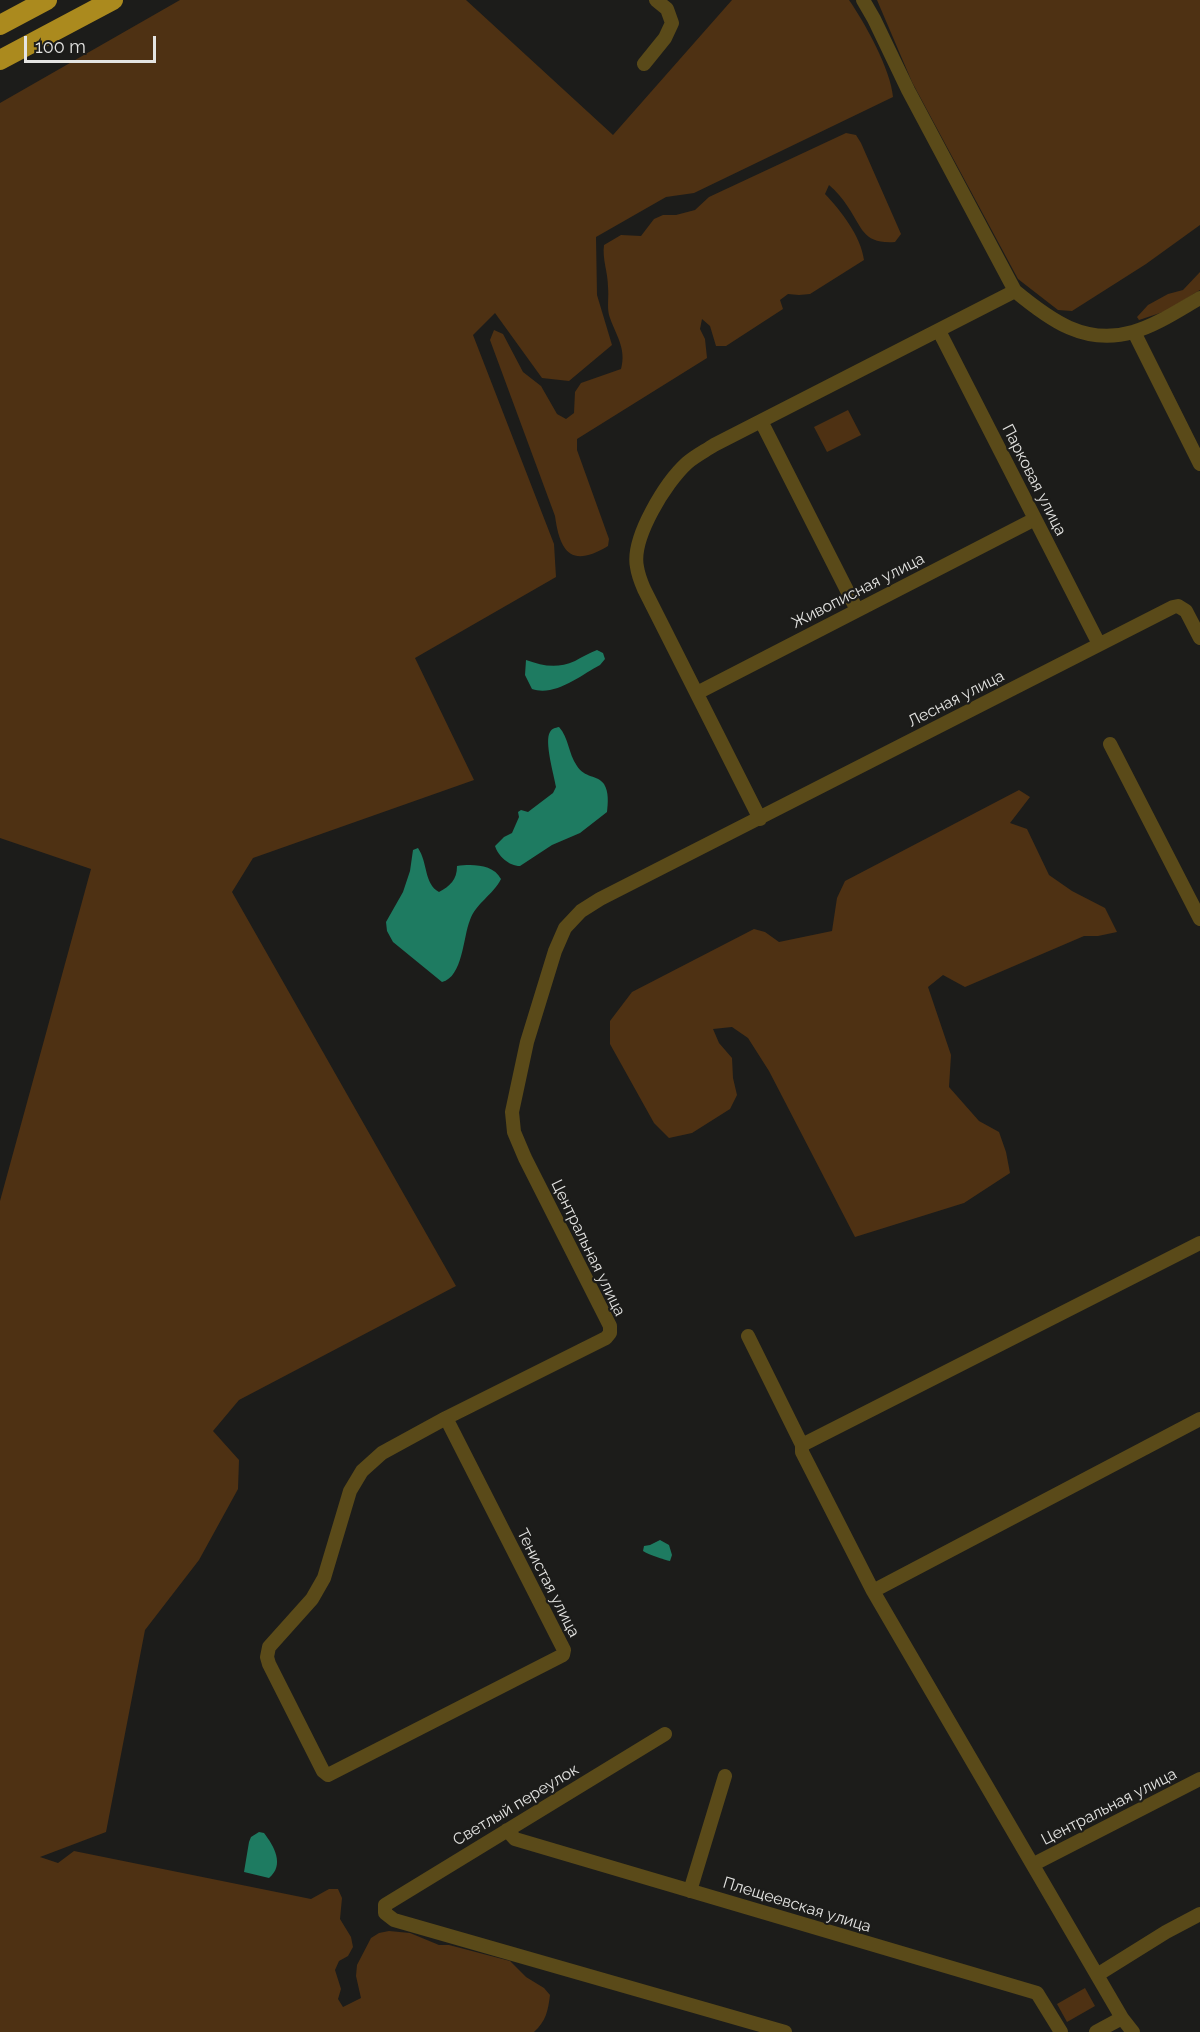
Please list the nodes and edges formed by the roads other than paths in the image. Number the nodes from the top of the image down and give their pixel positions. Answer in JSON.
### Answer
{"nodes":[{"id":1,"x":47,"y":0,"type":"edge"},
{"id":2,"x":113,"y":0,"type":"edge"},
{"id":3,"x":656,"y":0,"type":"edge"},
{"id":4,"x":862,"y":0,"type":"edge"},
{"id":5,"x":0,"y":25,"type":"edge"},
{"id":6,"x":0,"y":60,"type":"edge"},
{"id":7,"x":644,"y":64,"type":"dead end"},
{"id":8,"x":1015,"y":291,"type":"junction"},
{"id":9,"x":1200,"y":298,"type":"edge"},
{"id":10,"x":939,"y":331,"type":"junction"},
{"id":11,"x":1134,"y":332,"type":"junction"},
{"id":12,"x":761,"y":421,"type":"junction"},
{"id":13,"x":1200,"y":465,"type":"edge"},
{"id":14,"x":1035,"y":519,"type":"junction"},
{"id":15,"x":857,"y":610,"type":"junction"},
{"id":16,"x":1200,"y":638,"type":"edge"},
{"id":17,"x":1099,"y":644,"type":"junction"},
{"id":18,"x":697,"y":693,"type":"junction"},
{"id":19,"x":1110,"y":744,"type":"dead end"},
{"id":20,"x":760,"y":819,"type":"junction"},
{"id":21,"x":1200,"y":919,"type":"edge"},
{"id":22,"x":1200,"y":1243,"type":"edge"},
{"id":23,"x":748,"y":1336,"type":"dead end"},
{"id":24,"x":446,"y":1418,"type":"junction"},
{"id":25,"x":1200,"y":1419,"type":"edge"},
{"id":26,"x":802,"y":1445,"type":"junction"},
{"id":27,"x":873,"y":1591,"type":"junction"},
{"id":28,"x":665,"y":1734,"type":"dead end"},
{"id":29,"x":328,"y":1775,"type":"joint"},
{"id":30,"x":725,"y":1776,"type":"dead end"},
{"id":31,"x":1200,"y":1779,"type":"edge"},
{"id":32,"x":507,"y":1830,"type":"junction"},
{"id":33,"x":1034,"y":1864,"type":"junction"},
{"id":34,"x":690,"y":1891,"type":"junction"},
{"id":35,"x":1200,"y":1914,"type":"edge"},
{"id":36,"x":1097,"y":1975,"type":"junction"},
{"id":37,"x":1122,"y":2018,"type":"junction"},
{"id":38,"x":785,"y":2032,"type":"edge"},
{"id":39,"x":1061,"y":2032,"type":"edge"},
{"id":40,"x":1096,"y":2032,"type":"edge"},
{"id":41,"x":1133,"y":2032,"type":"edge"}],
"edges":[{"from":1,"to":5,"type":"highway"},
{"from":2,"to":6,"type":"highway"},
{"from":3,"to":7,"type":"street"},
{"from":4,"to":8,"type":"street"},
{"from":8,"to":10,"type":"street"},
{"from":8,"to":11,"type":"street"},
{"from":9,"to":11,"type":"street"},
{"from":10,"to":12,"type":"street"},
{"from":10,"to":14,"type":"street","name":"Парковая улица"},
{"from":11,"to":13,"type":"street"},
{"from":12,"to":15,"type":"street"},
{"from":12,"to":18,"type":"street"},
{"from":14,"to":15,"type":"street","name":"Живописная улица"},
{"from":14,"to":17,"type":"street","name":"Парковая улица"},
{"from":15,"to":18,"type":"street","name":"Живописная улица"},
{"from":16,"to":17,"type":"street","name":"Лесная улица"},
{"from":17,"to":20,"type":"street","name":"Лесная улица"},
{"from":18,"to":20,"type":"street"},
{"from":19,"to":21,"type":"street"},
{"from":20,"to":24,"type":"street","name":"Центральная улица"},
{"from":22,"to":26,"type":"street"},
{"from":23,"to":26,"type":"street"},
{"from":24,"to":29,"type":"street","name":"Центральная улица"},
{"from":24,"to":29,"type":"street","name":"Тенистая улица"},
{"from":25,"to":27,"type":"street"},
{"from":26,"to":27,"type":"street"},
{"from":27,"to":33,"type":"street"},
{"from":28,"to":32,"type":"street","name":"Светлый переулок"},
{"from":30,"to":34,"type":"street"},
{"from":31,"to":33,"type":"street","name":"Центральная улица"},
{"from":32,"to":34,"type":"street","name":"Плещеевская улица"},
{"from":32,"to":38,"type":"street","name":"Светлый переулок"},
{"from":33,"to":36,"type":"street"},
{"from":34,"to":39,"type":"street","name":"Плещеевская улица"},
{"from":35,"to":36,"type":"street"},
{"from":36,"to":37,"type":"street"},
{"from":37,"to":40,"type":"street"},
{"from":37,"to":41,"type":"street"}]}
